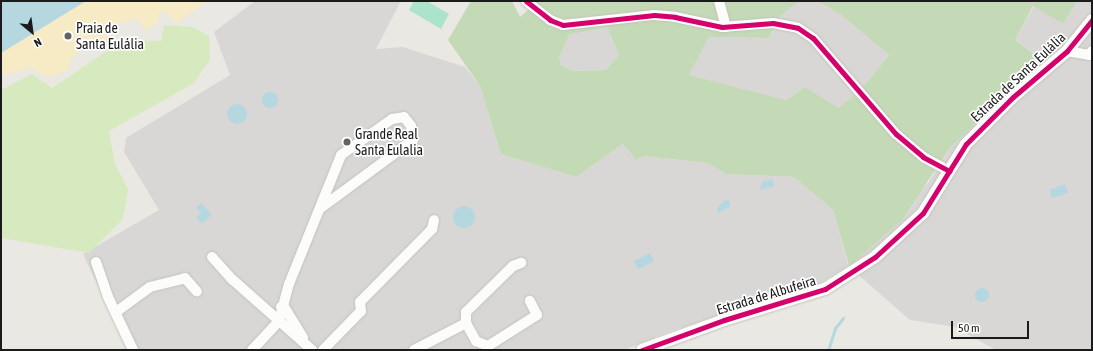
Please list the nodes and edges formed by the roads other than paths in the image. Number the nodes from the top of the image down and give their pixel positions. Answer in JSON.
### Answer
{"nodes":[{"id":1,"x":526,"y":1,"type":"edge"},
{"id":2,"x":719,"y":1,"type":"edge"},
{"id":3,"x":1092,"y":20,"type":"edge"},
{"id":4,"x":726,"y":28,"type":"junction"},
{"id":5,"x":1067,"y":51,"type":"junction"},
{"id":6,"x":1092,"y":51,"type":"edge"},
{"id":7,"x":949,"y":171,"type":"junction"},
{"id":8,"x":322,"y":206,"type":"junction"},
{"id":9,"x":923,"y":213,"type":"joint"},
{"id":10,"x":434,"y":220,"type":"dead end"},
{"id":11,"x":212,"y":257,"type":"dead end"},
{"id":12,"x":96,"y":262,"type":"dead end"},
{"id":13,"x":521,"y":263,"type":"dead end"},
{"id":14,"x":197,"y":292,"type":"dead end"},
{"id":15,"x":530,"y":301,"type":"dead end"},
{"id":16,"x":284,"y":307,"type":"junction"},
{"id":17,"x":266,"y":309,"type":"junction"},
{"id":18,"x":116,"y":312,"type":"junction"},
{"id":19,"x":279,"y":321,"type":"junction"},
{"id":20,"x":466,"y":323,"type":"junction"},
{"id":21,"x":311,"y":348,"type":"edge"},
{"id":22,"x":133,"y":350,"type":"edge"},
{"id":23,"x":252,"y":350,"type":"edge"},
{"id":24,"x":323,"y":350,"type":"edge"},
{"id":25,"x":414,"y":350,"type":"edge"},
{"id":26,"x":642,"y":350,"type":"edge"}],
"edges":[{"from":1,"to":4,"type":"street"},
{"from":2,"to":4,"type":"street"},
{"from":3,"to":5,"type":"street","name":"Estrada de Santa Eulália"},
{"from":4,"to":7,"type":"street"},
{"from":5,"to":6,"type":"street"},
{"from":5,"to":7,"type":"street","name":"Estrada de Santa Eulália"},
{"from":7,"to":9,"type":"street","name":"Estrada de Santa Eulália"},
{"from":8,"to":8,"type":"street"},
{"from":8,"to":16,"type":"street"},
{"from":9,"to":26,"type":"street","name":"Estrada de Albufeira"},
{"from":10,"to":24,"type":"street"},
{"from":11,"to":17,"type":"street"},
{"from":12,"to":18,"type":"street"},
{"from":13,"to":20,"type":"street"},
{"from":14,"to":18,"type":"street"},
{"from":15,"to":20,"type":"street"},
{"from":16,"to":17,"type":"street"},
{"from":16,"to":19,"type":"street"},
{"from":16,"to":21,"type":"street"},
{"from":17,"to":19,"type":"street"},
{"from":18,"to":22,"type":"street"},
{"from":19,"to":21,"type":"street"},
{"from":19,"to":23,"type":"street"},
{"from":20,"to":25,"type":"street"}]}
